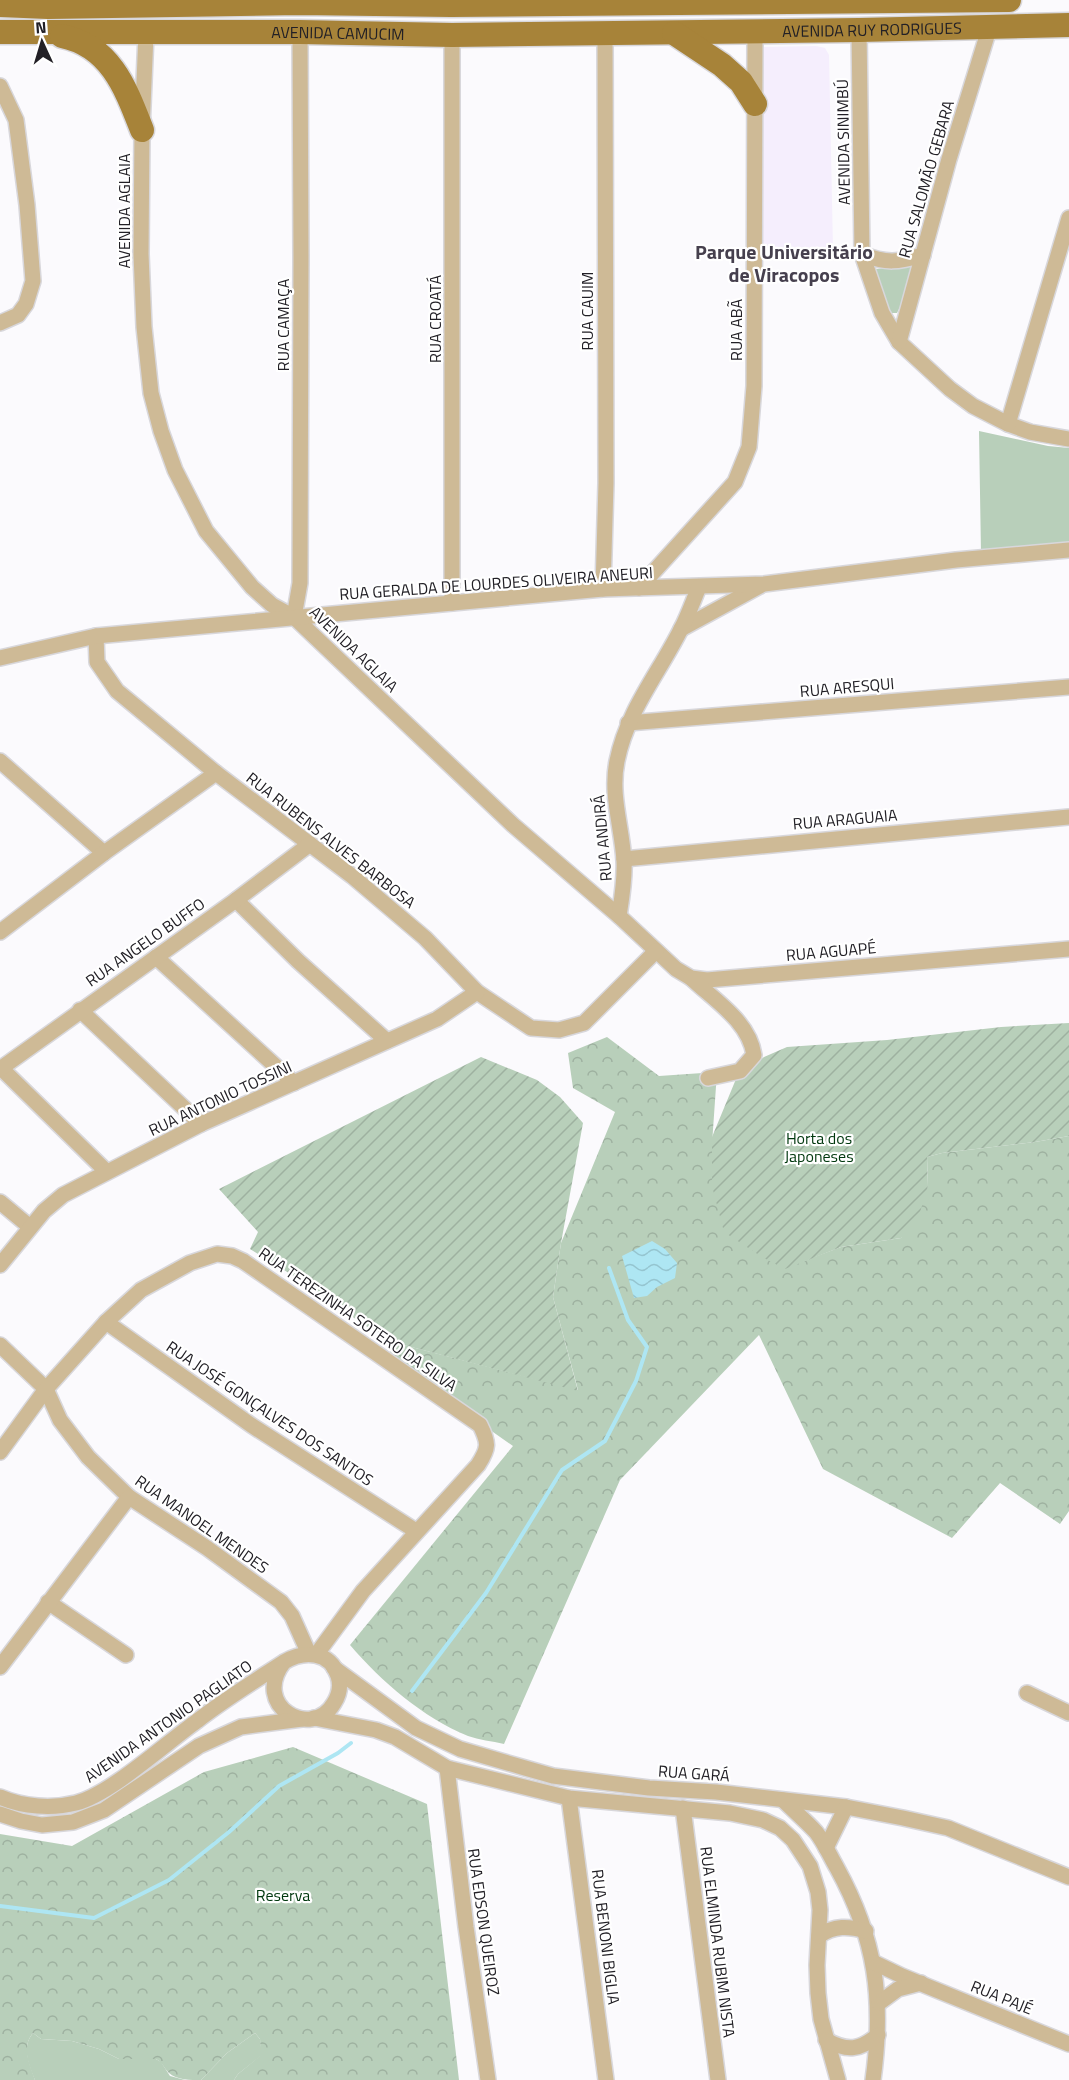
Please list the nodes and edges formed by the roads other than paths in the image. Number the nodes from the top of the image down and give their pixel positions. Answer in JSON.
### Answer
{"nodes":[{"id":1,"x":993,"y":0,"type":"edge"},
{"id":2,"x":1009,"y":0,"type":"edge"},
{"id":3,"x":676,"y":1,"type":"edge"},
{"id":4,"x":755,"y":1,"type":"edge"},
{"id":5,"x":853,"y":1,"type":"edge"},
{"id":6,"x":299,"y":2,"type":"edge"},
{"id":7,"x":606,"y":2,"type":"edge"},
{"id":8,"x":147,"y":3,"type":"edge"},
{"id":9,"x":451,"y":3,"type":"edge"},
{"id":10,"x":48,"y":4,"type":"edge"},
{"id":11,"x":0,"y":5,"type":"edge"},
{"id":12,"x":1069,"y":25,"type":"edge"},
{"id":13,"x":990,"y":26,"type":"junction"},
{"id":14,"x":860,"y":30,"type":"junction"},
{"id":15,"x":0,"y":32,"type":"edge"},
{"id":16,"x":42,"y":32,"type":"junction"},
{"id":17,"x":300,"y":32,"type":"junction"},
{"id":18,"x":755,"y":32,"type":"junction"},
{"id":19,"x":146,"y":33,"type":"junction"},
{"id":20,"x":605,"y":33,"type":"junction"},
{"id":21,"x":674,"y":33,"type":"junction"},
{"id":22,"x":453,"y":35,"type":"junction"},
{"id":23,"x":0,"y":86,"type":"edge"},
{"id":24,"x":755,"y":104,"type":"junction"},
{"id":25,"x":141,"y":130,"type":"junction"},
{"id":26,"x":1069,"y":219,"type":"edge"},
{"id":27,"x":862,"y":254,"type":"junction"},
{"id":28,"x":923,"y":255,"type":"junction"},
{"id":29,"x":0,"y":323,"type":"edge"},
{"id":30,"x":899,"y":342,"type":"junction"},
{"id":31,"x":1008,"y":424,"type":"junction"},
{"id":32,"x":1069,"y":439,"type":"edge"},
{"id":33,"x":1069,"y":549,"type":"edge"},
{"id":34,"x":764,"y":584,"type":"junction"},
{"id":35,"x":699,"y":587,"type":"junction"},
{"id":36,"x":639,"y":588,"type":"junction"},
{"id":37,"x":603,"y":589,"type":"junction"},
{"id":38,"x":452,"y":603,"type":"junction"},
{"id":39,"x":294,"y":617,"type":"junction"},
{"id":40,"x":681,"y":629,"type":"junction"},
{"id":41,"x":96,"y":636,"type":"junction"},
{"id":42,"x":0,"y":658,"type":"edge"},
{"id":43,"x":1069,"y":687,"type":"edge"},
{"id":44,"x":628,"y":723,"type":"junction"},
{"id":45,"x":0,"y":761,"type":"edge"},
{"id":46,"x":216,"y":773,"type":"junction"},
{"id":47,"x":1069,"y":817,"type":"edge"},
{"id":48,"x":310,"y":844,"type":"junction"},
{"id":49,"x":104,"y":853,"type":"junction"},
{"id":50,"x":624,"y":859,"type":"junction"},
{"id":51,"x":236,"y":900,"type":"junction"},
{"id":52,"x":619,"y":916,"type":"junction"},
{"id":53,"x":1,"y":930,"type":"edge"},
{"id":54,"x":1069,"y":949,"type":"edge"},
{"id":55,"x":656,"y":951,"type":"junction"},
{"id":56,"x":156,"y":957,"type":"junction"},
{"id":57,"x":691,"y":978,"type":"junction"},
{"id":58,"x":477,"y":992,"type":"junction"},
{"id":59,"x":80,"y":1010,"type":"junction"},
{"id":60,"x":387,"y":1041,"type":"junction"},
{"id":61,"x":1,"y":1068,"type":"edge"},
{"id":62,"x":708,"y":1078,"type":"dead end"},
{"id":63,"x":294,"y":1083,"type":"junction"},
{"id":64,"x":201,"y":1124,"type":"junction"},
{"id":65,"x":107,"y":1172,"type":"junction"},
{"id":66,"x":0,"y":1202,"type":"edge"},
{"id":67,"x":30,"y":1227,"type":"junction"},
{"id":68,"x":0,"y":1265,"type":"edge"},
{"id":69,"x":105,"y":1322,"type":"junction"},
{"id":70,"x":0,"y":1345,"type":"edge"},
{"id":71,"x":46,"y":1389,"type":"junction"},
{"id":72,"x":0,"y":1452,"type":"edge"},
{"id":73,"x":129,"y":1497,"type":"junction"},
{"id":74,"x":416,"y":1531,"type":"junction"},
{"id":75,"x":48,"y":1602,"type":"junction"},
{"id":76,"x":312,"y":1654,"type":"junction"},
{"id":77,"x":126,"y":1655,"type":"dead end"},
{"id":78,"x":284,"y":1662,"type":"junction"},
{"id":79,"x":0,"y":1667,"type":"edge"},
{"id":80,"x":334,"y":1668,"type":"junction"},
{"id":81,"x":1027,"y":1693,"type":"dead end"},
{"id":82,"x":1069,"y":1713,"type":"edge"},
{"id":83,"x":309,"y":1719,"type":"junction"},
{"id":84,"x":447,"y":1768,"type":"junction"},
{"id":85,"x":0,"y":1797,"type":"edge"},
{"id":86,"x":570,"y":1798,"type":"junction"},
{"id":87,"x":783,"y":1800,"type":"junction"},
{"id":88,"x":846,"y":1807,"type":"junction"},
{"id":89,"x":683,"y":1808,"type":"junction"},
{"id":90,"x":0,"y":1815,"type":"edge"},
{"id":91,"x":826,"y":1848,"type":"junction"},
{"id":92,"x":1069,"y":1877,"type":"edge"},
{"id":93,"x":866,"y":1931,"type":"junction"},
{"id":94,"x":819,"y":1936,"type":"junction"},
{"id":95,"x":873,"y":1962,"type":"junction"},
{"id":96,"x":921,"y":1983,"type":"junction"},
{"id":97,"x":879,"y":2003,"type":"junction"},
{"id":98,"x":878,"y":2035,"type":"junction"},
{"id":99,"x":826,"y":2040,"type":"junction"},
{"id":100,"x":1069,"y":2044,"type":"edge"},
{"id":101,"x":488,"y":2080,"type":"edge"},
{"id":102,"x":606,"y":2080,"type":"edge"},
{"id":103,"x":718,"y":2080,"type":"edge"},
{"id":104,"x":838,"y":2080,"type":"edge"},
{"id":105,"x":873,"y":2080,"type":"edge"}],
"edges":[{"from":1,"to":2,"type":"main road","name":"AVENIDA RUY RODRIGUES"},
{"from":1,"to":5,"type":"main road","name":"AVENIDA RUY RODRIGUES"},
{"from":3,"to":4,"type":"main road","name":"AVENIDA RUY RODRIGUES"},
{"from":3,"to":7,"type":"main road","name":"AVENIDA CAMUCIM"},
{"from":4,"to":5,"type":"main road","name":"AVENIDA RUY RODRIGUES"},
{"from":4,"to":18,"type":"main road"},
{"from":5,"to":14,"type":"main road"},
{"from":6,"to":8,"type":"main road","name":"AVENIDA CAMUCIM"},
{"from":6,"to":9,"type":"main road","name":"AVENIDA CAMUCIM"},
{"from":7,"to":9,"type":"main road","name":"AVENIDA CAMUCIM"},
{"from":8,"to":10,"type":"main road","name":"AVENIDA CAMUCIM"},
{"from":8,"to":19,"type":"main road"},
{"from":9,"to":22,"type":"main road"},
{"from":10,"to":11,"type":"main road","name":"AVENIDA CAMUCIM"},
{"from":12,"to":13,"type":"main road","name":"AVENIDA RUY RODRIGUES"},
{"from":13,"to":14,"type":"main road","name":"AVENIDA RUY RODRIGUES"},
{"from":13,"to":28,"type":"street","name":"RUA SALOMÃO GEBARA"},
{"from":14,"to":18,"type":"main road","name":"AVENIDA RUY RODRIGUES"},
{"from":14,"to":27,"type":"street","name":"AVENIDA SINIMBÚ"},
{"from":15,"to":16,"type":"main road","name":"AVENIDA CAMUCIM"},
{"from":16,"to":19,"type":"main road","name":"AVENIDA CAMUCIM"},
{"from":16,"to":25,"type":"main road"},
{"from":17,"to":19,"type":"main road","name":"AVENIDA CAMUCIM"},
{"from":17,"to":22,"type":"main road","name":"AVENIDA CAMUCIM"},
{"from":17,"to":39,"type":"street","name":"RUA CAMAÇA"},
{"from":18,"to":21,"type":"main road","name":"AVENIDA RUY RODRIGUES"},
{"from":18,"to":24,"type":"street","name":"RUA ABÃ"},
{"from":19,"to":25,"type":"street","name":"AVENIDA AGLAIA"},
{"from":20,"to":21,"type":"main road","name":"AVENIDA CAMUCIM"},
{"from":20,"to":22,"type":"main road","name":"AVENIDA CAMUCIM"},
{"from":20,"to":37,"type":"street","name":"RUA CAUIM"},
{"from":21,"to":24,"type":"main road"},
{"from":22,"to":38,"type":"street","name":"RUA CROATÁ"},
{"from":23,"to":29,"type":"street"},
{"from":24,"to":36,"type":"street","name":"RUA ABÃ"},
{"from":25,"to":39,"type":"street","name":"AVENIDA AGLAIA"},
{"from":26,"to":31,"type":"street"},
{"from":27,"to":28,"type":"street"},
{"from":27,"to":30,"type":"street","name":"AVENIDA SINIMBÚ"},
{"from":28,"to":30,"type":"street","name":"RUA SALOMÃO GEBARA"},
{"from":30,"to":31,"type":"street","name":"AVENIDA SINIMBÚ"},
{"from":31,"to":32,"type":"street","name":"AVENIDA SINIMBÚ"},
{"from":33,"to":34,"type":"street","name":"RUA GERALDA DE LOURDES OLIVEIRA ANEURI"},
{"from":34,"to":35,"type":"street","name":"RUA GERALDA DE LOURDES OLIVEIRA ANEURI"},
{"from":34,"to":40,"type":"street"},
{"from":35,"to":36,"type":"street","name":"RUA GERALDA DE LOURDES OLIVEIRA ANEURI"},
{"from":35,"to":40,"type":"street","name":"RUA ANDIRÁ"},
{"from":36,"to":37,"type":"street","name":"RUA GERALDA DE LOURDES OLIVEIRA ANEURI"},
{"from":37,"to":38,"type":"street","name":"RUA GERALDA DE LOURDES OLIVEIRA ANEURI"},
{"from":38,"to":39,"type":"street","name":"RUA GERALDA DE LOURDES OLIVEIRA ANEURI"},
{"from":39,"to":41,"type":"street","name":"RUA GERALDA DE LOURDES OLIVEIRA ANEURI"},
{"from":39,"to":52,"type":"street","name":"AVENIDA AGLAIA"},
{"from":40,"to":44,"type":"street","name":"RUA ANDIRÁ"},
{"from":41,"to":42,"type":"street","name":"RUA GERALDA DE LOURDES OLIVEIRA ANEURI"},
{"from":41,"to":46,"type":"street","name":"RUA RUBENS ALVES BARBOSA"},
{"from":43,"to":44,"type":"street","name":"RUA ARESQUI"},
{"from":44,"to":50,"type":"street","name":"RUA ANDIRÁ"},
{"from":45,"to":49,"type":"street"},
{"from":46,"to":48,"type":"street","name":"RUA RUBENS ALVES BARBOSA"},
{"from":46,"to":49,"type":"street"},
{"from":47,"to":50,"type":"street","name":"RUA ARAGUAIA"},
{"from":48,"to":51,"type":"street","name":"RUA ANGELO BUFFO"},
{"from":48,"to":58,"type":"street","name":"RUA RUBENS ALVES BARBOSA"},
{"from":49,"to":53,"type":"street"},
{"from":50,"to":52,"type":"street","name":"RUA ANDIRÁ"},
{"from":51,"to":56,"type":"street","name":"RUA ANGELO BUFFO"},
{"from":51,"to":60,"type":"street"},
{"from":52,"to":55,"type":"street"},
{"from":54,"to":57,"type":"street","name":"RUA AGUAPÉ"},
{"from":55,"to":57,"type":"street"},
{"from":55,"to":58,"type":"street","name":"RUA RUBENS ALVES BARBOSA"},
{"from":56,"to":59,"type":"street","name":"RUA ANGELO BUFFO"},
{"from":56,"to":63,"type":"street"},
{"from":57,"to":62,"type":"street"},
{"from":58,"to":60,"type":"street","name":"RUA ANTONIO TOSSINI"},
{"from":59,"to":61,"type":"street","name":"RUA ANGELO BUFFO"},
{"from":59,"to":64,"type":"street"},
{"from":60,"to":63,"type":"street","name":"RUA ANTONIO TOSSINI"},
{"from":61,"to":65,"type":"street"},
{"from":63,"to":64,"type":"street","name":"RUA ANTONIO TOSSINI"},
{"from":64,"to":65,"type":"street","name":"RUA ANTONIO TOSSINI"},
{"from":65,"to":67,"type":"street","name":"RUA ANTONIO TOSSINI"},
{"from":66,"to":67,"type":"street"},
{"from":67,"to":68,"type":"street","name":"RUA ANTONIO TOSSINI"},
{"from":69,"to":71,"type":"street","name":"RUA TEREZINHA SOTERO DA SILVA"},
{"from":69,"to":74,"type":"street","name":"RUA JOSÉ GONÇALVES DOS SANTOS"},
{"from":69,"to":74,"type":"street","name":"RUA TEREZINHA SOTERO DA SILVA"},
{"from":70,"to":71,"type":"street","name":"RUA MANOEL MENDES"},
{"from":71,"to":72,"type":"street","name":"RUA TEREZINHA SOTERO DA SILVA"},
{"from":71,"to":73,"type":"street","name":"RUA MANOEL MENDES"},
{"from":73,"to":75,"type":"street"},
{"from":73,"to":76,"type":"street","name":"RUA MANOEL MENDES"},
{"from":74,"to":76,"type":"street","name":"RUA TEREZINHA SOTERO DA SILVA"},
{"from":75,"to":77,"type":"street"},
{"from":75,"to":79,"type":"street"},
{"from":76,"to":78,"type":"street"},
{"from":76,"to":80,"type":"street"},
{"from":78,"to":83,"type":"street"},
{"from":78,"to":85,"type":"street","name":"AVENIDA ANTONIO PAGLIATO"},
{"from":80,"to":83,"type":"street"},
{"from":80,"to":87,"type":"street","name":"RUA GARÁ"},
{"from":81,"to":82,"type":"street"},
{"from":83,"to":84,"type":"street"},
{"from":83,"to":90,"type":"street"},
{"from":84,"to":86,"type":"street"},
{"from":84,"to":101,"type":"street","name":"RUA EDSON QUEIROZ"},
{"from":86,"to":89,"type":"street"},
{"from":86,"to":102,"type":"street","name":"RUA BENONI BIGLIA"},
{"from":87,"to":88,"type":"street","name":"RUA GARÁ"},
{"from":87,"to":91,"type":"street"},
{"from":88,"to":91,"type":"street"},
{"from":88,"to":92,"type":"street","name":"RUA GARÁ"},
{"from":89,"to":94,"type":"street"},
{"from":89,"to":103,"type":"street","name":"RUA ELMINDA RUBIM NISTA"},
{"from":91,"to":93,"type":"street"},
{"from":93,"to":94,"type":"street"},
{"from":93,"to":95,"type":"street"},
{"from":94,"to":99,"type":"street"},
{"from":95,"to":96,"type":"street","name":"RUA PAJÉ"},
{"from":95,"to":97,"type":"street"},
{"from":96,"to":97,"type":"street"},
{"from":96,"to":100,"type":"street","name":"RUA PAJÉ"},
{"from":97,"to":98,"type":"street"},
{"from":98,"to":99,"type":"street"},
{"from":98,"to":105,"type":"street"},
{"from":99,"to":104,"type":"street"}]}
